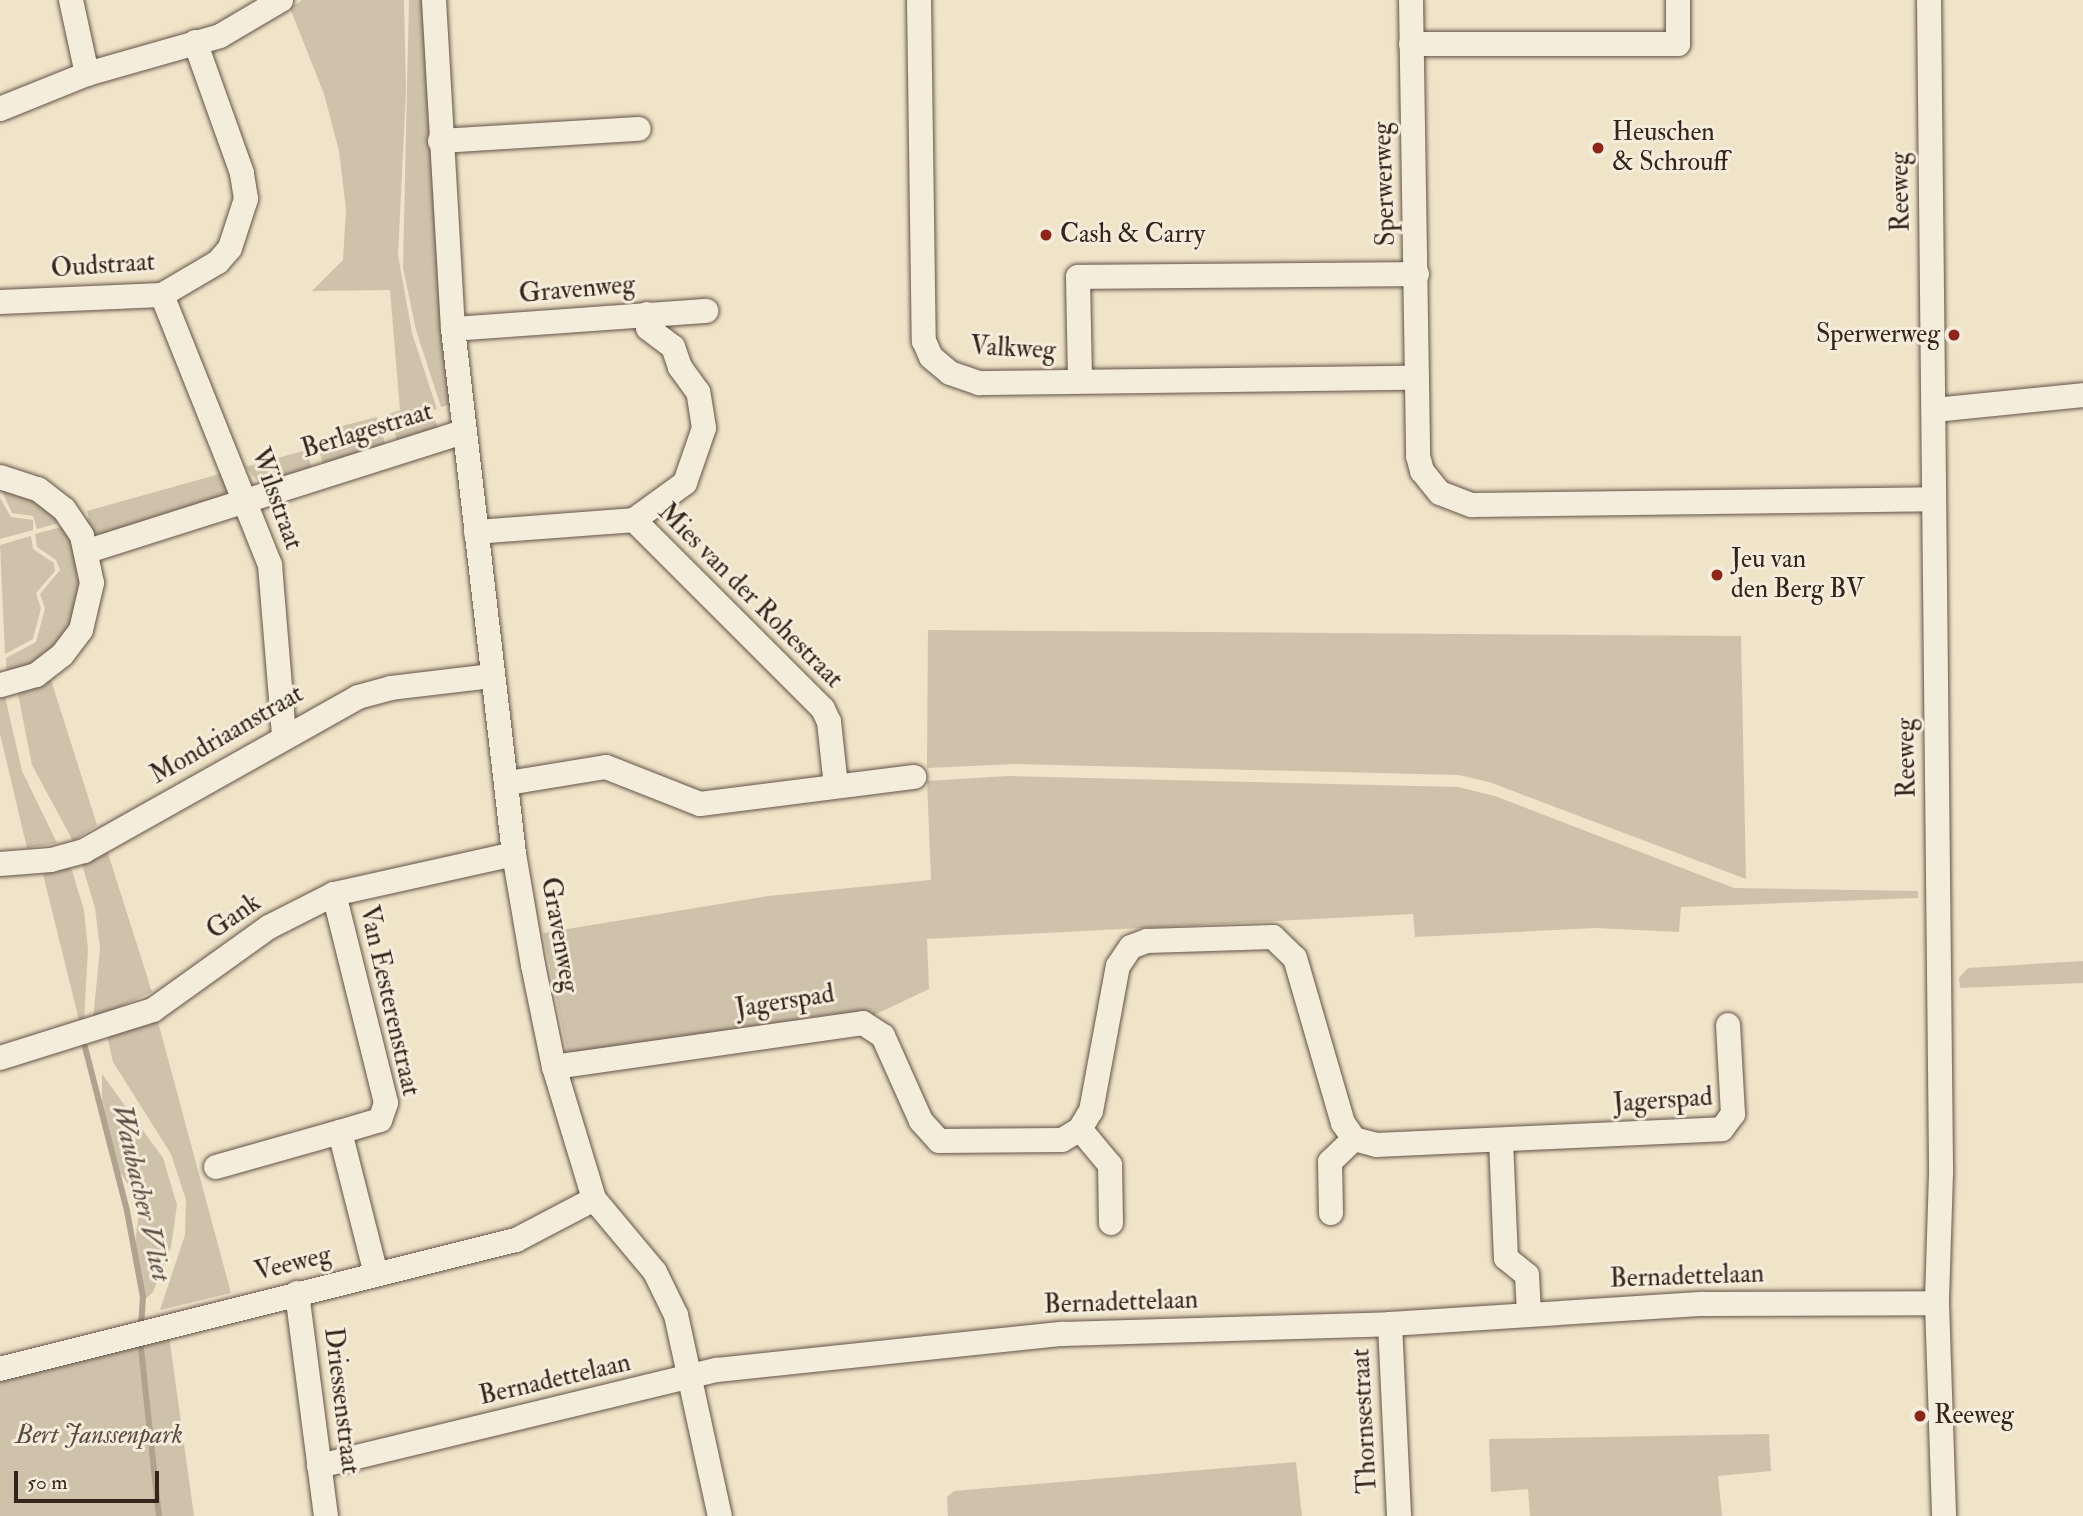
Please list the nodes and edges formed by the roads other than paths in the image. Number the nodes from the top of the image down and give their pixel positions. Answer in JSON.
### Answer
{"nodes":[{"id":1,"x":71,"y":0,"type":"edge"},
{"id":2,"x":281,"y":0,"type":"edge"},
{"id":3,"x":434,"y":0,"type":"edge"},
{"id":4,"x":919,"y":0,"type":"edge"},
{"id":5,"x":1411,"y":0,"type":"edge"},
{"id":6,"x":1678,"y":0,"type":"edge"},
{"id":7,"x":1928,"y":0,"type":"edge"},
{"id":8,"x":250,"y":10,"type":"edge"},
{"id":9,"x":195,"y":42,"type":"junction"},
{"id":10,"x":1411,"y":44,"type":"junction"},
{"id":11,"x":87,"y":74,"type":"junction"},
{"id":12,"x":0,"y":109,"type":"edge"},
{"id":13,"x":639,"y":128,"type":"dead end"},
{"id":14,"x":440,"y":141,"type":"junction"},
{"id":15,"x":1417,"y":274,"type":"junction"},
{"id":16,"x":162,"y":295,"type":"junction"},
{"id":17,"x":0,"y":302,"type":"edge"},
{"id":18,"x":706,"y":311,"type":"dead end"},
{"id":19,"x":647,"y":314,"type":"junction"},
{"id":20,"x":453,"y":330,"type":"junction"},
{"id":21,"x":1416,"y":378,"type":"junction"},
{"id":22,"x":1080,"y":381,"type":"junction"},
{"id":23,"x":2083,"y":395,"type":"edge"},
{"id":24,"x":1934,"y":410,"type":"junction"},
{"id":25,"x":463,"y":432,"type":"junction"},
{"id":26,"x":0,"y":477,"type":"edge"},
{"id":27,"x":1934,"y":499,"type":"junction"},
{"id":28,"x":247,"y":500,"type":"junction"},
{"id":29,"x":634,"y":520,"type":"junction"},
{"id":30,"x":476,"y":532,"type":"junction"},
{"id":31,"x":88,"y":551,"type":"junction"},
{"id":32,"x":492,"y":676,"type":"junction"},
{"id":33,"x":0,"y":685,"type":"edge"},
{"id":34,"x":284,"y":736,"type":"junction"},
{"id":35,"x":914,"y":777,"type":"dead end"},
{"id":36,"x":508,"y":783,"type":"junction"},
{"id":37,"x":836,"y":786,"type":"junction"},
{"id":38,"x":514,"y":854,"type":"junction"},
{"id":39,"x":0,"y":864,"type":"edge"},
{"id":40,"x":334,"y":894,"type":"junction"},
{"id":41,"x":1728,"y":1025,"type":"dead end"},
{"id":42,"x":0,"y":1058,"type":"edge"},
{"id":43,"x":554,"y":1067,"type":"junction"},
{"id":44,"x":1080,"y":1129,"type":"junction"},
{"id":45,"x":340,"y":1132,"type":"junction"},
{"id":46,"x":1354,"y":1139,"type":"junction"},
{"id":47,"x":1501,"y":1140,"type":"junction"},
{"id":48,"x":216,"y":1167,"type":"dead end"},
{"id":49,"x":594,"y":1199,"type":"junction"},
{"id":50,"x":1331,"y":1213,"type":"dead end"},
{"id":51,"x":1111,"y":1223,"type":"dead end"},
{"id":52,"x":376,"y":1274,"type":"junction"},
{"id":53,"x":298,"y":1293,"type":"junction"},
{"id":54,"x":1937,"y":1303,"type":"junction"},
{"id":55,"x":1529,"y":1314,"type":"junction"},
{"id":56,"x":1390,"y":1324,"type":"junction"},
{"id":57,"x":0,"y":1369,"type":"edge"},
{"id":58,"x":693,"y":1377,"type":"junction"},
{"id":59,"x":319,"y":1466,"type":"junction"},
{"id":60,"x":326,"y":1516,"type":"edge"},
{"id":61,"x":720,"y":1516,"type":"edge"},
{"id":62,"x":1399,"y":1516,"type":"edge"},
{"id":63,"x":1944,"y":1516,"type":"edge"}],
"edges":[{"from":1,"to":11,"type":"street"},
{"from":2,"to":8,"type":"street"},
{"from":3,"to":14,"type":"street","name":"Gravenweg"},
{"from":4,"to":22,"type":"street","name":"Valkweg"},
{"from":5,"to":10,"type":"street","name":"Sperwerweg"},
{"from":6,"to":10,"type":"street"},
{"from":7,"to":24,"type":"street","name":"Reeweg"},
{"from":8,"to":9,"type":"street"},
{"from":9,"to":11,"type":"street"},
{"from":9,"to":16,"type":"street","name":"Oudstraat"},
{"from":10,"to":15,"type":"street","name":"Sperwerweg"},
{"from":11,"to":12,"type":"street"},
{"from":13,"to":14,"type":"street"},
{"from":14,"to":20,"type":"street","name":"Gravenweg"},
{"from":15,"to":21,"type":"street","name":"Sperwerweg"},
{"from":15,"to":22,"type":"street"},
{"from":16,"to":17,"type":"street","name":"Oudstraat"},
{"from":16,"to":28,"type":"street","name":"Wilsstraat"},
{"from":18,"to":19,"type":"street","name":"Gravenweg"},
{"from":19,"to":20,"type":"street","name":"Gravenweg"},
{"from":19,"to":29,"type":"street"},
{"from":20,"to":25,"type":"street","name":"Gravenweg"},
{"from":21,"to":22,"type":"street","name":"Valkweg"},
{"from":21,"to":27,"type":"street","name":"Sperwerweg"},
{"from":23,"to":24,"type":"street"},
{"from":24,"to":27,"type":"street","name":"Reeweg"},
{"from":25,"to":28,"type":"street","name":"Berlagestraat"},
{"from":25,"to":30,"type":"street","name":"Gravenweg"},
{"from":26,"to":31,"type":"street"},
{"from":27,"to":54,"type":"street","name":"Reeweg"},
{"from":28,"to":31,"type":"street","name":"Berlagestraat"},
{"from":28,"to":34,"type":"street","name":"Wilsstraat"},
{"from":29,"to":30,"type":"street","name":"Mies van der Rohestraat"},
{"from":29,"to":37,"type":"street","name":"Mies van der Rohestraat"},
{"from":30,"to":32,"type":"street","name":"Gravenweg"},
{"from":31,"to":33,"type":"street"},
{"from":32,"to":34,"type":"street","name":"Mondriaanstraat"},
{"from":32,"to":36,"type":"street","name":"Gravenweg"},
{"from":34,"to":39,"type":"street","name":"Mondriaanstraat"},
{"from":35,"to":37,"type":"street"},
{"from":36,"to":37,"type":"street"},
{"from":36,"to":38,"type":"street","name":"Gravenweg"},
{"from":38,"to":40,"type":"street","name":"Gank"},
{"from":38,"to":43,"type":"street","name":"Gravenweg"},
{"from":40,"to":42,"type":"street","name":"Gank"},
{"from":40,"to":45,"type":"street","name":"Van Eesterenstraat"},
{"from":41,"to":47,"type":"street","name":"Jagerspad"},
{"from":43,"to":44,"type":"street","name":"Jagerspad"},
{"from":43,"to":49,"type":"street","name":"Gravenweg"},
{"from":44,"to":46,"type":"street"},
{"from":44,"to":51,"type":"street"},
{"from":45,"to":48,"type":"street","name":"Van Eesterenstraat"},
{"from":45,"to":52,"type":"street"},
{"from":46,"to":47,"type":"street","name":"Jagerspad"},
{"from":46,"to":50,"type":"street"},
{"from":47,"to":55,"type":"street"},
{"from":49,"to":52,"type":"street","name":"Veeweg"},
{"from":49,"to":58,"type":"street","name":"Gravenweg"},
{"from":52,"to":53,"type":"street","name":"Veeweg"},
{"from":53,"to":57,"type":"street","name":"Veeweg"},
{"from":53,"to":59,"type":"street","name":"Driessenstraat"},
{"from":54,"to":55,"type":"street","name":"Bernadettelaan"},
{"from":54,"to":63,"type":"street","name":"Reeweg"},
{"from":55,"to":56,"type":"street","name":"Bernadettelaan"},
{"from":56,"to":58,"type":"street","name":"Bernadettelaan"},
{"from":56,"to":62,"type":"street","name":"Thornsestraat"},
{"from":58,"to":59,"type":"street","name":"Bernadettelaan"},
{"from":58,"to":61,"type":"street","name":"Gravenweg"},
{"from":59,"to":60,"type":"street","name":"Driessenstraat"}]}
